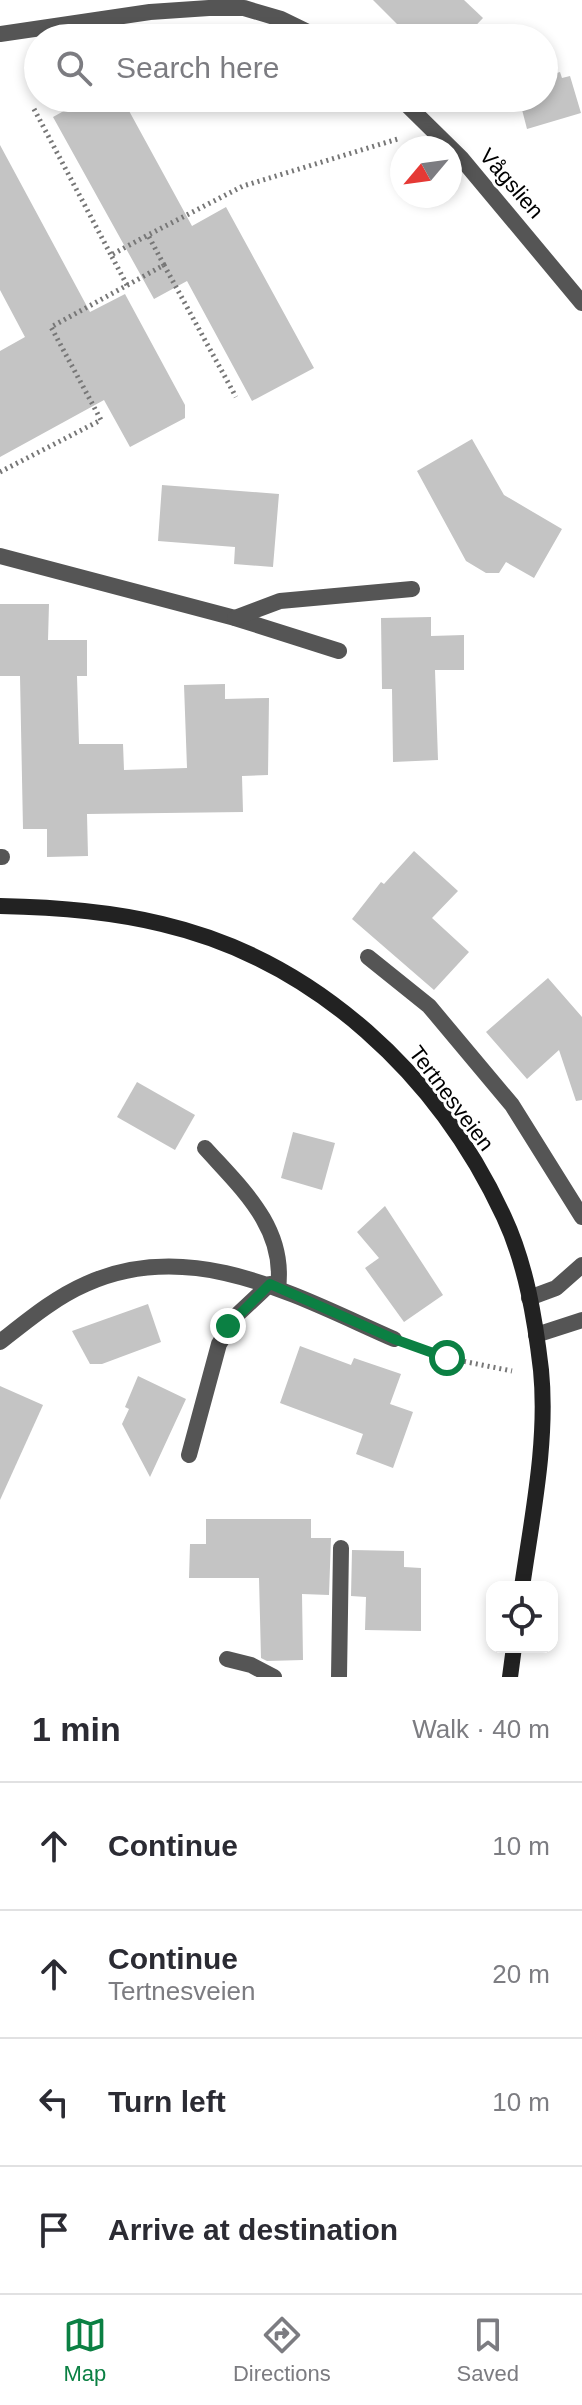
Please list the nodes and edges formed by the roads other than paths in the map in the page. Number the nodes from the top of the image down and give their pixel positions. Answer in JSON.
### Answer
{"nodes":[{"id":1,"x":264,"y":7,"type":"edge"},
{"id":2,"x":68,"y":24,"type":"edge"},
{"id":3,"x":295,"y":24,"type":"edge"},
{"id":4,"x":24,"y":30,"type":"edge"},
{"id":5,"x":0,"y":34,"type":"edge"},
{"id":6,"x":415,"y":112,"type":"edge"},
{"id":7,"x":582,"y":303,"type":"edge"},
{"id":8,"x":0,"y":556,"type":"edge"},
{"id":9,"x":412,"y":589,"type":"dead end"},
{"id":10,"x":235,"y":618,"type":"junction"},
{"id":11,"x":339,"y":651,"type":"dead end"},
{"id":12,"x":0,"y":906,"type":"edge"},
{"id":13,"x":368,"y":957,"type":"dead end"},
{"id":14,"x":205,"y":1148,"type":"dead end"},
{"id":15,"x":582,"y":1217,"type":"edge"},
{"id":16,"x":582,"y":1265,"type":"edge"},
{"id":17,"x":274,"y":1286,"type":"junction"},
{"id":18,"x":529,"y":1298,"type":"junction"},
{"id":19,"x":582,"y":1320,"type":"edge"},
{"id":20,"x":536,"y":1335,"type":"junction"},
{"id":21,"x":394,"y":1339,"type":"road end"},
{"id":22,"x":0,"y":1342,"type":"edge"},
{"id":23,"x":189,"y":1455,"type":"dead end"},
{"id":24,"x":341,"y":1548,"type":"dead end"},
{"id":25,"x":523,"y":1581,"type":"edge"},
{"id":26,"x":513,"y":1653,"type":"edge"},
{"id":27,"x":227,"y":1659,"type":"dead end"},
{"id":28,"x":274,"y":1677,"type":"edge"},
{"id":29,"x":339,"y":1677,"type":"edge"},
{"id":30,"x":510,"y":1677,"type":"edge"}],
"edges":[{"from":1,"to":2,"type":"street"},
{"from":1,"to":3,"type":"street"},
{"from":4,"to":5,"type":"street"},
{"from":6,"to":7,"type":"street","name":"Vågslien"},
{"from":8,"to":10,"type":"street"},
{"from":9,"to":10,"type":"street"},
{"from":10,"to":11,"type":"street"},
{"from":12,"to":18,"type":"main road","name":"Tertnesveien"},
{"from":13,"to":15,"type":"street"},
{"from":14,"to":17,"type":"street"},
{"from":16,"to":18,"type":"street"},
{"from":17,"to":21,"type":"street"},
{"from":17,"to":22,"type":"street"},
{"from":17,"to":23,"type":"street"},
{"from":18,"to":20,"type":"main road","name":"Tertnesveien"},
{"from":19,"to":20,"type":"street"},
{"from":20,"to":25,"type":"main road","name":"Tertnesveien"},
{"from":24,"to":29,"type":"street"},
{"from":26,"to":30,"type":"main road"},
{"from":27,"to":28,"type":"street"}]}
